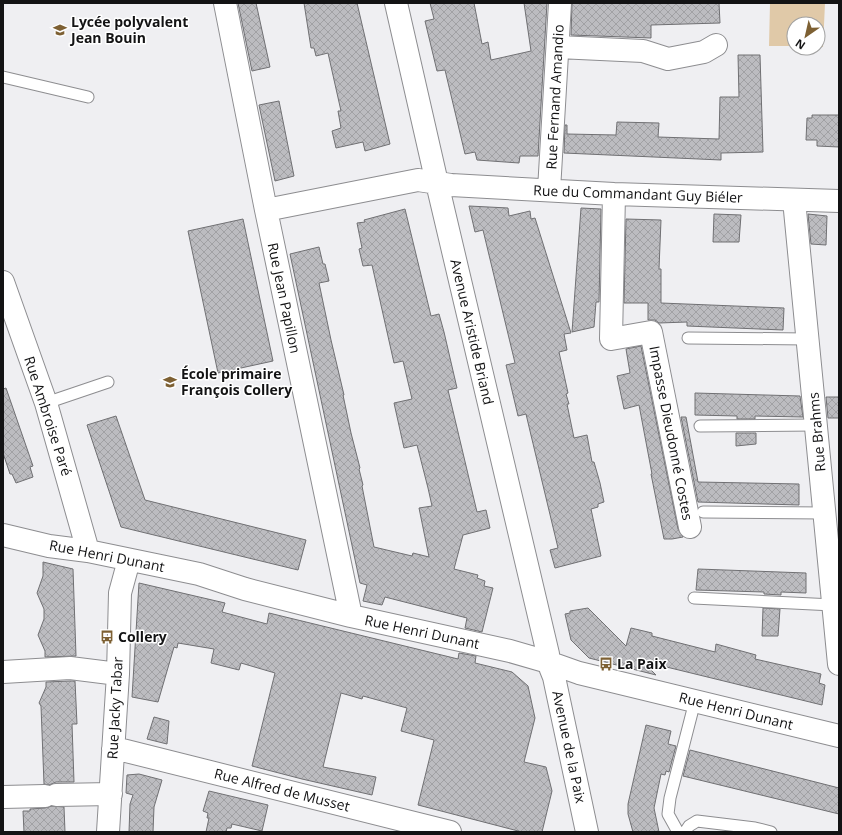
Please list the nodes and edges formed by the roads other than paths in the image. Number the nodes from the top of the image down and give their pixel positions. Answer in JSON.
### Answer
{"nodes":[{"id":1,"x":225,"y":3,"type":"edge"},
{"id":2,"x":396,"y":3,"type":"edge"},
{"id":3,"x":560,"y":3,"type":"edge"},
{"id":4,"x":716,"y":44,"type":"dead end"},
{"id":5,"x":558,"y":47,"type":"junction"},
{"id":6,"x":3,"y":77,"type":"edge"},
{"id":7,"x":88,"y":97,"type":"dead end"},
{"id":8,"x":437,"y":183,"type":"junction"},
{"id":9,"x":549,"y":190,"type":"junction"},
{"id":10,"x":614,"y":194,"type":"junction"},
{"id":11,"x":794,"y":200,"type":"junction"},
{"id":12,"x":839,"y":201,"type":"edge"},
{"id":13,"x":266,"y":210,"type":"junction"},
{"id":14,"x":3,"y":282,"type":"edge"},
{"id":15,"x":688,"y":338,"type":"dead end"},
{"id":16,"x":808,"y":339,"type":"junction"},
{"id":17,"x":108,"y":382,"type":"dead end"},
{"id":18,"x":46,"y":403,"type":"junction"},
{"id":19,"x":816,"y":425,"type":"junction"},
{"id":20,"x":700,"y":426,"type":"dead end"},
{"id":21,"x":824,"y":513,"type":"junction"},
{"id":22,"x":696,"y":520,"type":"joint"},
{"id":23,"x":3,"y":535,"type":"edge"},
{"id":24,"x":88,"y":551,"type":"junction"},
{"id":25,"x":129,"y":560,"type":"junction"},
{"id":26,"x":694,"y":598,"type":"dead end"},
{"id":27,"x":833,"y":605,"type":"junction"},
{"id":28,"x":351,"y":616,"type":"junction"},
{"id":29,"x":548,"y":662,"type":"junction"},
{"id":30,"x":839,"y":664,"type":"edge"},
{"id":31,"x":3,"y":672,"type":"edge"},
{"id":32,"x":118,"y":674,"type":"junction"},
{"id":33,"x":695,"y":701,"type":"junction"},
{"id":34,"x":839,"y":736,"type":"edge"},
{"id":35,"x":113,"y":750,"type":"junction"},
{"id":36,"x":111,"y":794,"type":"junction"},
{"id":37,"x":3,"y":797,"type":"edge"},
{"id":38,"x":108,"y":832,"type":"edge"},
{"id":39,"x":450,"y":832,"type":"edge"},
{"id":40,"x":587,"y":832,"type":"edge"},
{"id":41,"x":678,"y":832,"type":"edge"},
{"id":42,"x":685,"y":832,"type":"edge"},
{"id":43,"x":771,"y":832,"type":"edge"}],
"edges":[{"from":1,"to":13,"type":"street","name":"Rue Jean Papillon"},
{"from":2,"to":8,"type":"street","name":"Avenue Aristide Briand"},
{"from":3,"to":5,"type":"street","name":"Rue Fernand Amandio"},
{"from":4,"to":5,"type":"street"},
{"from":5,"to":9,"type":"street","name":"Rue Fernand Amandio"},
{"from":6,"to":7,"type":"lane"},
{"from":8,"to":9,"type":"street","name":"Rue du Commandant Guy Biéler"},
{"from":8,"to":13,"type":"street","name":"Rue du Commandant Guy Biéler"},
{"from":8,"to":29,"type":"street","name":"Avenue Aristide Briand"},
{"from":9,"to":10,"type":"street","name":"Rue du Commandant Guy Biéler"},
{"from":10,"to":11,"type":"street","name":"Rue du Commandant Guy Biéler"},
{"from":10,"to":22,"type":"street","name":"Impasse Dieudonné Costes"},
{"from":11,"to":12,"type":"street","name":"Rue du Commandant Guy Biéler"},
{"from":11,"to":16,"type":"street","name":"Rue Brahms"},
{"from":13,"to":28,"type":"street","name":"Rue Jean Papillon"},
{"from":14,"to":18,"type":"street","name":"Rue Ambroise Paré"},
{"from":15,"to":16,"type":"lane"},
{"from":16,"to":19,"type":"street","name":"Rue Brahms"},
{"from":17,"to":18,"type":"lane"},
{"from":18,"to":24,"type":"street","name":"Rue Ambroise Paré"},
{"from":19,"to":20,"type":"lane"},
{"from":19,"to":21,"type":"street","name":"Rue Brahms"},
{"from":21,"to":22,"type":"lane"},
{"from":21,"to":27,"type":"street","name":"Rue Brahms"},
{"from":23,"to":24,"type":"street","name":"Rue Henri Dunant"},
{"from":24,"to":25,"type":"street","name":"Rue Henri Dunant"},
{"from":25,"to":28,"type":"street","name":"Rue Henri Dunant"},
{"from":25,"to":32,"type":"street","name":"Rue Jacky Tabar"},
{"from":26,"to":27,"type":"lane"},
{"from":27,"to":30,"type":"street","name":"Rue Brahms"},
{"from":28,"to":29,"type":"street","name":"Rue Henri Dunant"},
{"from":29,"to":33,"type":"street","name":"Rue Henri Dunant"},
{"from":29,"to":40,"type":"street","name":"Avenue de la Paix"},
{"from":31,"to":32,"type":"street"},
{"from":32,"to":35,"type":"street","name":"Rue Jacky Tabar"},
{"from":33,"to":34,"type":"street","name":"Rue Henri Dunant"},
{"from":33,"to":41,"type":"lane"},
{"from":35,"to":36,"type":"street","name":"Rue Jacky Tabar"},
{"from":35,"to":39,"type":"street","name":"Rue Alfred de Musset"},
{"from":36,"to":37,"type":"street"},
{"from":36,"to":38,"type":"street","name":"Rue Jacky Tabar"},
{"from":42,"to":43,"type":"lane"}]}
